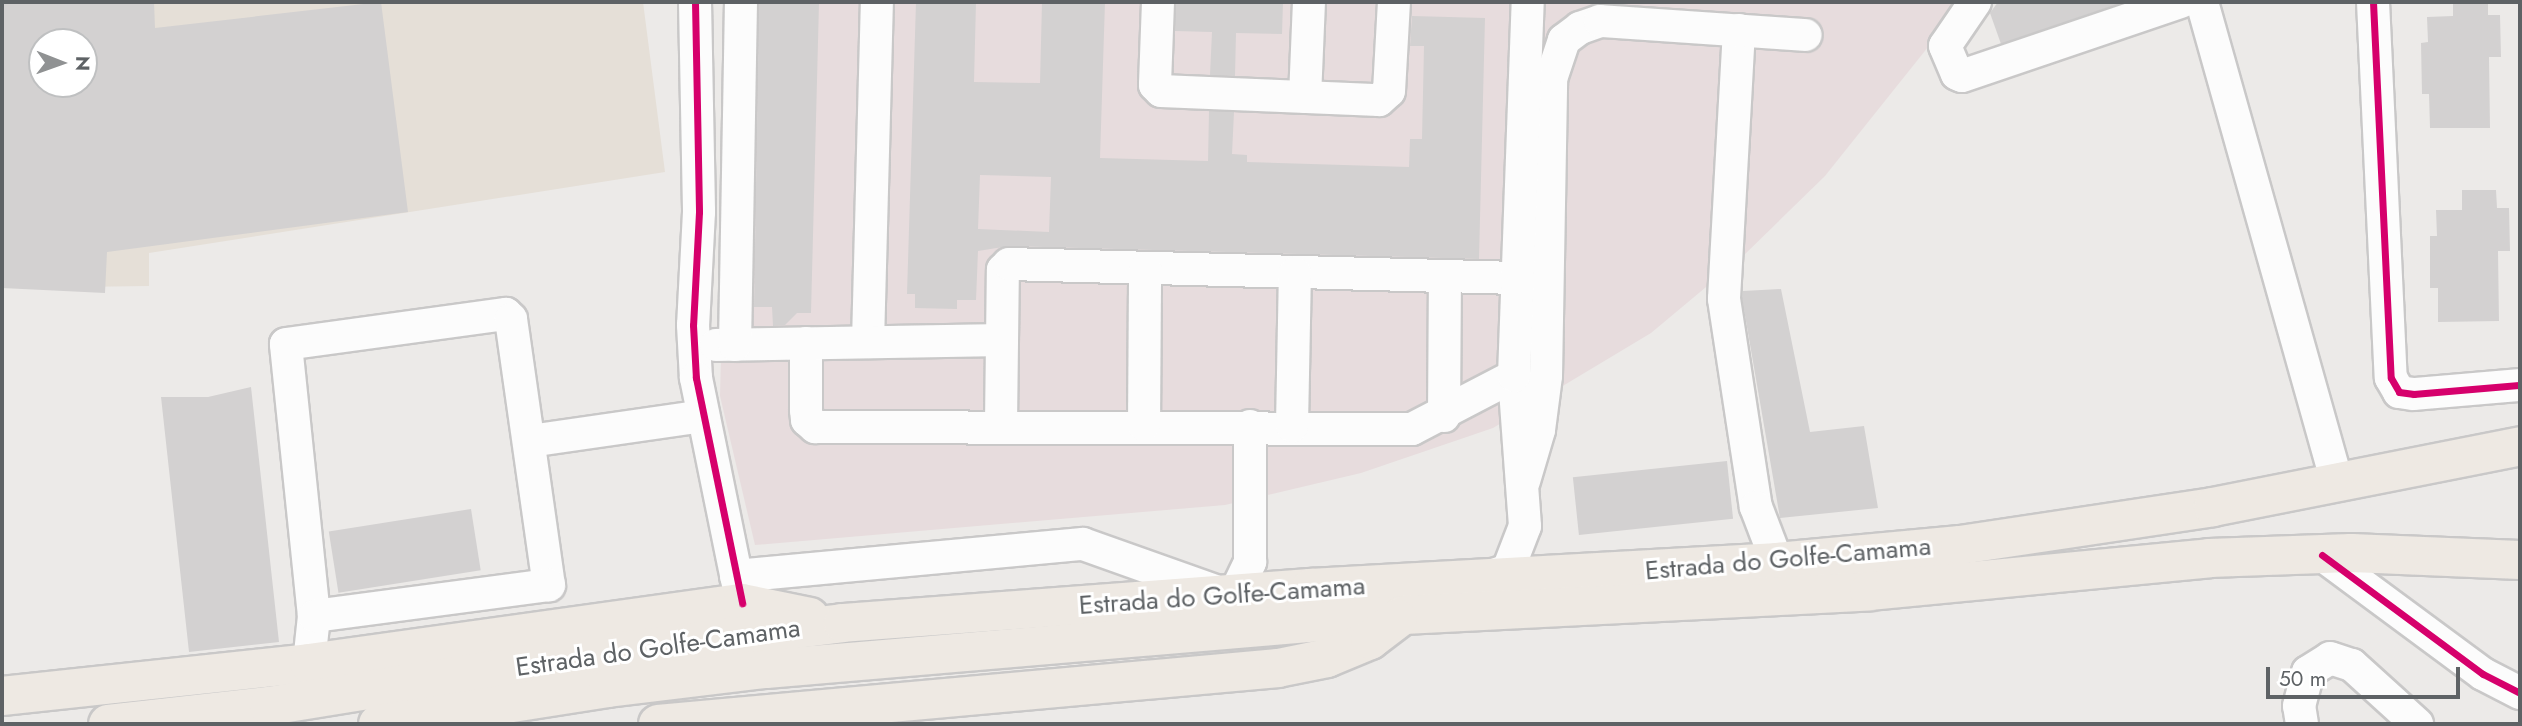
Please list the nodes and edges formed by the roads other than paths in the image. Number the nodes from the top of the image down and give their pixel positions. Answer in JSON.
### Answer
{"nodes":[{"id":1,"x":695,"y":2,"type":"edge"},
{"id":2,"x":741,"y":2,"type":"edge"},
{"id":3,"x":877,"y":2,"type":"edge"},
{"id":4,"x":1158,"y":2,"type":"edge"},
{"id":5,"x":1309,"y":2,"type":"edge"},
{"id":6,"x":1394,"y":2,"type":"edge"},
{"id":7,"x":1528,"y":2,"type":"edge"},
{"id":8,"x":1975,"y":2,"type":"edge"},
{"id":9,"x":2181,"y":2,"type":"edge"},
{"id":10,"x":2202,"y":2,"type":"edge"},
{"id":11,"x":2373,"y":2,"type":"edge"},
{"id":12,"x":1739,"y":30,"type":"junction"},
{"id":13,"x":1806,"y":35,"type":"dead end"},
{"id":14,"x":1306,"y":97,"type":"junction"},
{"id":15,"x":1146,"y":269,"type":"junction"},
{"id":16,"x":1295,"y":273,"type":"junction"},
{"id":17,"x":1445,"y":277,"type":"junction"},
{"id":18,"x":1518,"y":278,"type":"junction"},
{"id":19,"x":1002,"y":340,"type":"junction"},
{"id":20,"x":868,"y":342,"type":"junction"},
{"id":21,"x":806,"y":343,"type":"junction"},
{"id":22,"x":735,"y":345,"type":"junction"},
{"id":23,"x":694,"y":346,"type":"junction"},
{"id":24,"x":1514,"y":376,"type":"junction"},
{"id":25,"x":2520,"y":385,"type":"edge"},
{"id":26,"x":703,"y":416,"type":"junction"},
{"id":27,"x":1444,"y":416,"type":"junction"},
{"id":28,"x":1001,"y":424,"type":"junction"},
{"id":29,"x":1144,"y":425,"type":"junction"},
{"id":30,"x":1250,"y":426,"type":"junction"},
{"id":31,"x":1292,"y":426,"type":"junction"},
{"id":32,"x":530,"y":441,"type":"junction"},
{"id":33,"x":2520,"y":446,"type":"edge"},
{"id":34,"x":1524,"y":481,"type":"junction"},
{"id":35,"x":2337,"y":483,"type":"junction"},
{"id":36,"x":1525,"y":526,"type":"junction"},
{"id":37,"x":1251,"y":548,"type":"junction"},
{"id":38,"x":2336,"y":554,"type":"junction"},
{"id":39,"x":2520,"y":560,"type":"edge"},
{"id":40,"x":1777,"y":562,"type":"junction"},
{"id":41,"x":1574,"y":575,"type":"junction"},
{"id":42,"x":1477,"y":580,"type":"junction"},
{"id":43,"x":1311,"y":588,"type":"junction"},
{"id":44,"x":739,"y":589,"type":"junction"},
{"id":45,"x":1226,"y":595,"type":"junction"},
{"id":46,"x":1404,"y":615,"type":"junction"},
{"id":47,"x":314,"y":617,"type":"junction"},
{"id":48,"x":843,"y":623,"type":"junction"},
{"id":49,"x":309,"y":663,"type":"junction"},
{"id":50,"x":2520,"y":693,"type":"edge"},
{"id":51,"x":2,"y":696,"type":"edge"},
{"id":52,"x":108,"y":724,"type":"edge"},
{"id":53,"x":378,"y":724,"type":"edge"},
{"id":54,"x":658,"y":724,"type":"edge"},
{"id":55,"x":2302,"y":724,"type":"edge"},
{"id":56,"x":2417,"y":724,"type":"edge"}],
"edges":[{"from":1,"to":23,"type":"street"},
{"from":2,"to":22,"type":"street"},
{"from":3,"to":20,"type":"street"},
{"from":4,"to":14,"type":"street"},
{"from":5,"to":14,"type":"street"},
{"from":6,"to":14,"type":"street"},
{"from":7,"to":18,"type":"street"},
{"from":8,"to":9,"type":"street"},
{"from":10,"to":35,"type":"street"},
{"from":11,"to":25,"type":"street"},
{"from":12,"to":13,"type":"street"},
{"from":12,"to":34,"type":"street"},
{"from":12,"to":40,"type":"street"},
{"from":15,"to":16,"type":"street"},
{"from":15,"to":19,"type":"street"},
{"from":15,"to":29,"type":"street"},
{"from":16,"to":17,"type":"street"},
{"from":16,"to":31,"type":"street"},
{"from":17,"to":18,"type":"street"},
{"from":17,"to":27,"type":"street"},
{"from":18,"to":24,"type":"street"},
{"from":19,"to":20,"type":"street"},
{"from":19,"to":28,"type":"street"},
{"from":20,"to":21,"type":"street"},
{"from":21,"to":22,"type":"street"},
{"from":21,"to":28,"type":"street"},
{"from":22,"to":23,"type":"street"},
{"from":23,"to":26,"type":"street"},
{"from":24,"to":27,"type":"street"},
{"from":24,"to":34,"type":"street"},
{"from":26,"to":32,"type":"street"},
{"from":26,"to":44,"type":"street"},
{"from":27,"to":31,"type":"street"},
{"from":28,"to":29,"type":"street"},
{"from":29,"to":30,"type":"street"},
{"from":30,"to":31,"type":"street"},
{"from":30,"to":37,"type":"street"},
{"from":32,"to":47,"type":"street"},
{"from":32,"to":47,"type":"street"},
{"from":33,"to":35,"type":"highway","name":"Estrada do Golfe-Camama"},
{"from":34,"to":36,"type":"street"},
{"from":35,"to":40,"type":"highway","name":"Estrada do Golfe-Camama"},
{"from":36,"to":41,"type":"street"},
{"from":36,"to":42,"type":"street"},
{"from":37,"to":43,"type":"street"},
{"from":37,"to":45,"type":"street"},
{"from":38,"to":39,"type":"highway","name":"Estrada do Golfe-Camama"},
{"from":38,"to":46,"type":"highway","name":"Estrada do Golfe-Camama"},
{"from":38,"to":50,"type":"street"},
{"from":40,"to":41,"type":"highway","name":"Estrada do Golfe-Camama"},
{"from":41,"to":42,"type":"highway","name":"Estrada do Golfe-Camama"},
{"from":42,"to":43,"type":"highway","name":"Estrada do Golfe-Camama"},
{"from":43,"to":45,"type":"highway","name":"Estrada do Golfe-Camama"},
{"from":44,"to":45,"type":"street"},
{"from":44,"to":48,"type":"highway"},
{"from":44,"to":49,"type":"highway"},
{"from":45,"to":48,"type":"highway","name":"Estrada do Golfe-Camama"},
{"from":46,"to":53,"type":"highway","name":"Estrada do Golfe-Camama"},
{"from":46,"to":54,"type":"highway"},
{"from":47,"to":49,"type":"street"},
{"from":48,"to":52,"type":"highway","name":"Estrada do Golfe-Camama"},
{"from":49,"to":51,"type":"highway"},
{"from":55,"to":56,"type":"street"}]}
